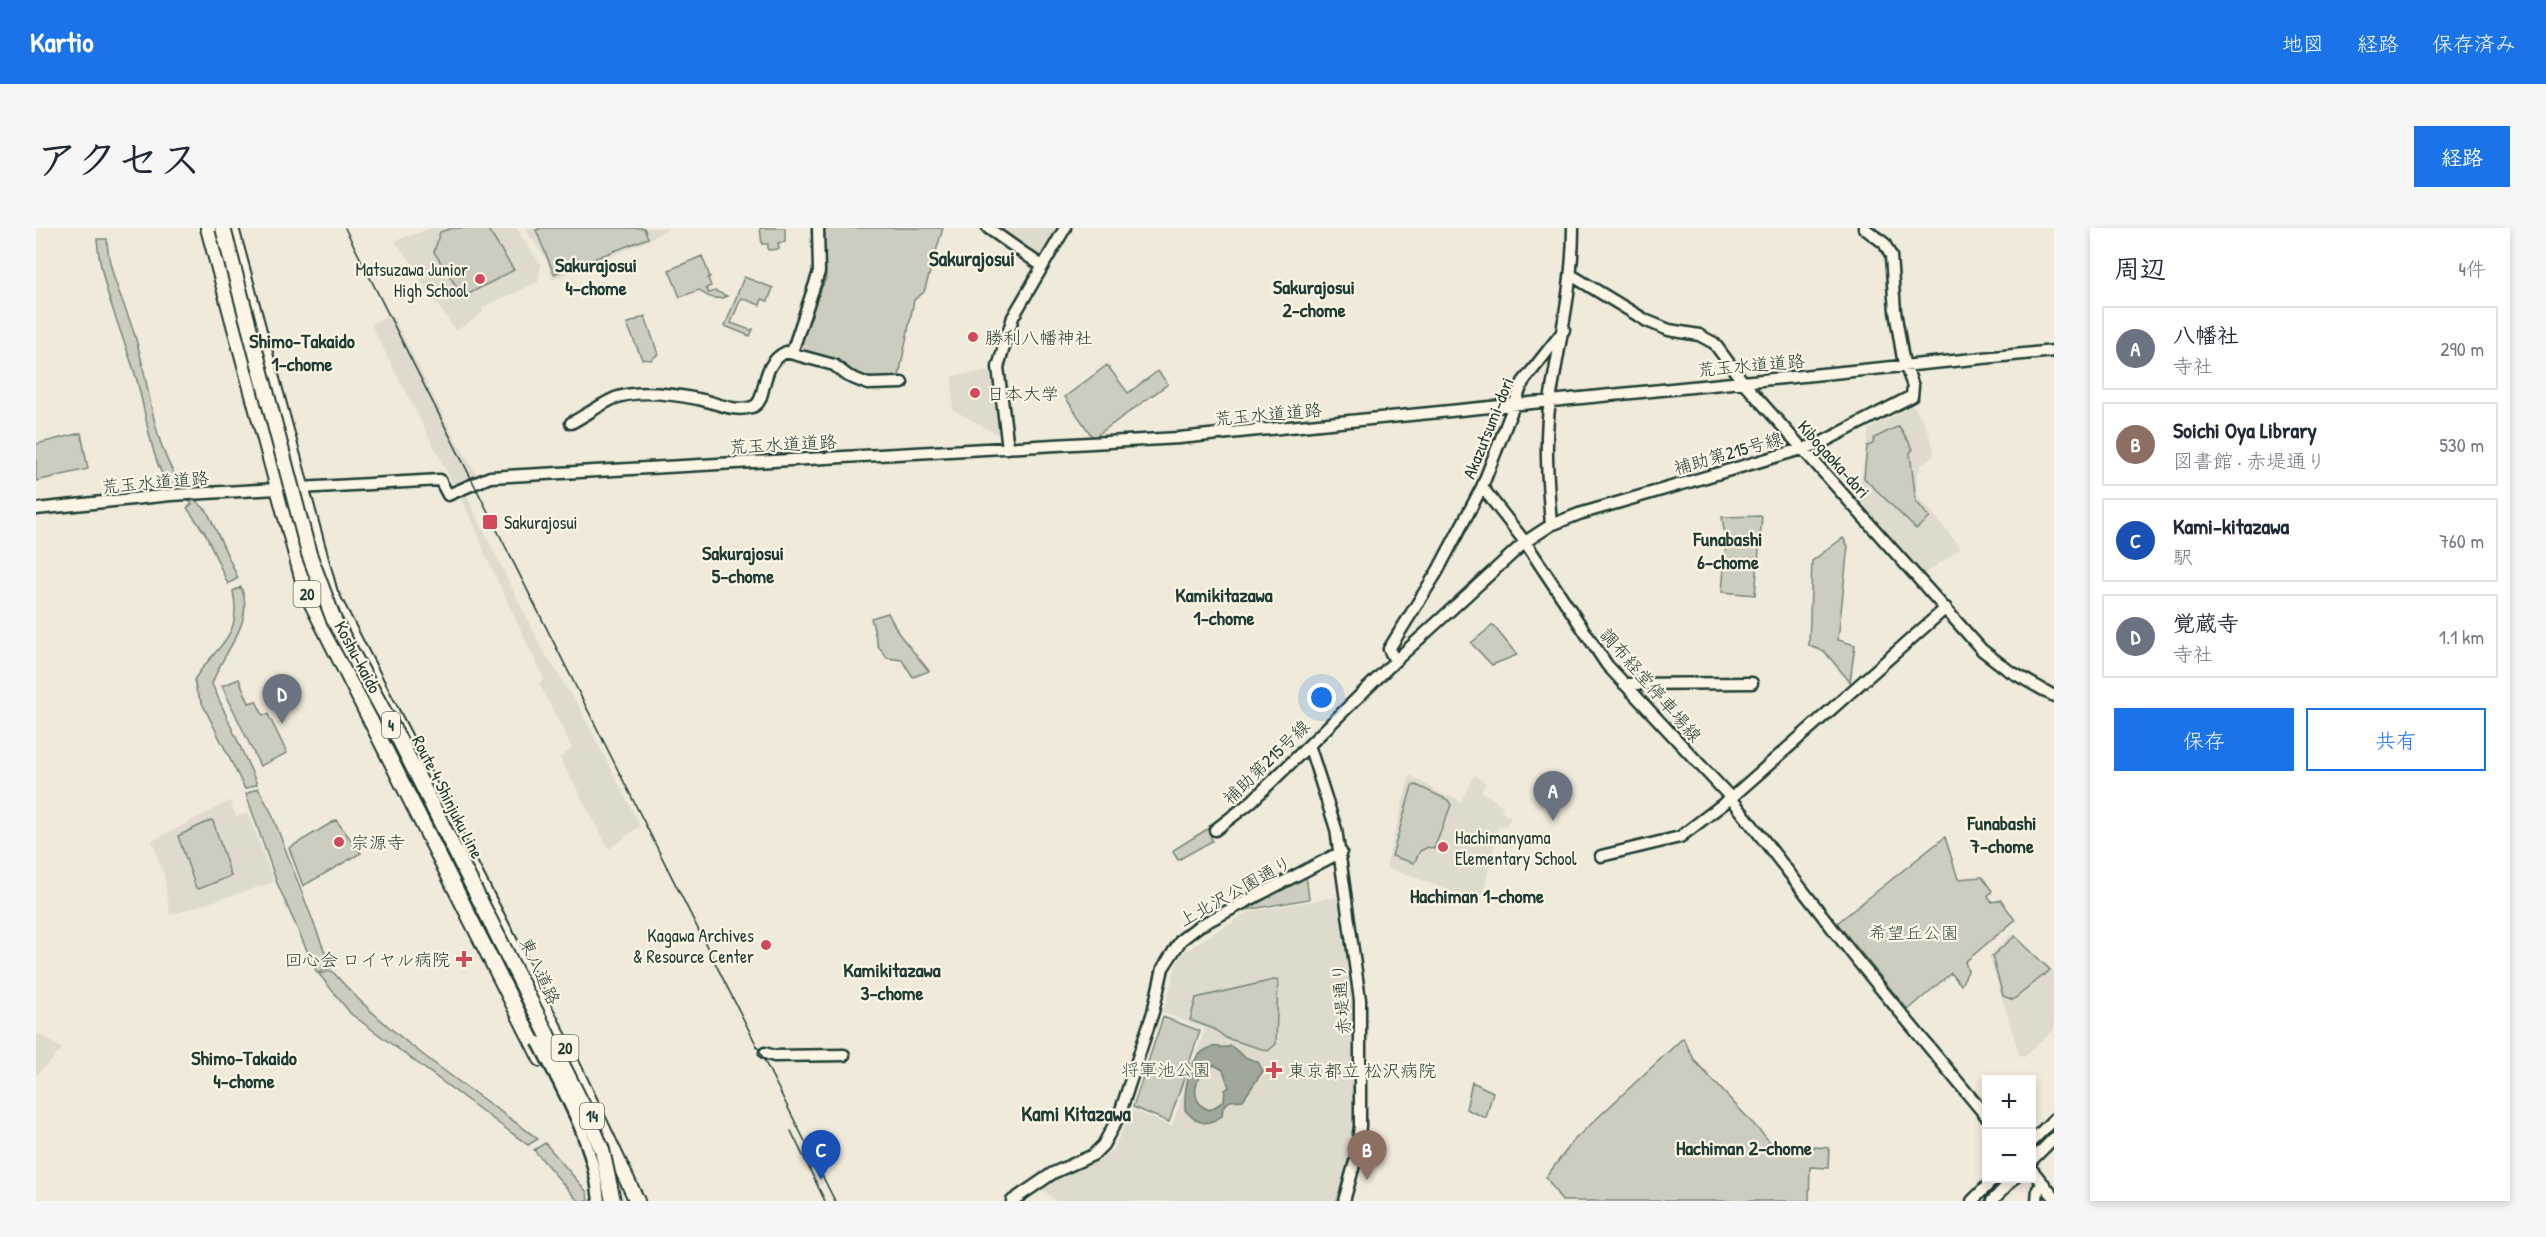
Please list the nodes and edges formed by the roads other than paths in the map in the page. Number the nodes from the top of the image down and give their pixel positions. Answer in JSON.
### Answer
{"nodes":[{"id":1,"x":208,"y":228,"type":"edge"},
{"id":2,"x":215,"y":228,"type":"edge"},
{"id":3,"x":223,"y":228,"type":"edge"},
{"id":4,"x":231,"y":228,"type":"edge"},
{"id":5,"x":818,"y":228,"type":"edge"},
{"id":6,"x":988,"y":228,"type":"edge"},
{"id":7,"x":1065,"y":228,"type":"edge"},
{"id":8,"x":1573,"y":228,"type":"edge"},
{"id":9,"x":1864,"y":228,"type":"edge"},
{"id":10,"x":1042,"y":266,"type":"junction"},
{"id":11,"x":1571,"y":274,"type":"junction"},
{"id":12,"x":1564,"y":330,"type":"junction"},
{"id":13,"x":2054,"y":351,"type":"edge"},
{"id":14,"x":792,"y":352,"type":"junction"},
{"id":15,"x":1908,"y":366,"type":"junction"},
{"id":16,"x":1743,"y":382,"type":"junction"},
{"id":17,"x":902,"y":383,"type":"dead end"},
{"id":18,"x":1550,"y":403,"type":"junction"},
{"id":19,"x":1512,"y":406,"type":"junction"},
{"id":20,"x":570,"y":423,"type":"dead end"},
{"id":21,"x":1008,"y":448,"type":"junction"},
{"id":22,"x":1803,"y":449,"type":"junction"},
{"id":23,"x":1482,"y":487,"type":"junction"},
{"id":24,"x":300,"y":488,"type":"junction"},
{"id":25,"x":277,"y":489,"type":"junction"},
{"id":26,"x":36,"y":509,"type":"edge"},
{"id":27,"x":1551,"y":525,"type":"junction"},
{"id":28,"x":312,"y":536,"type":"junction"},
{"id":29,"x":290,"y":542,"type":"junction"},
{"id":30,"x":1525,"y":542,"type":"junction"},
{"id":31,"x":321,"y":566,"type":"junction"},
{"id":32,"x":300,"y":573,"type":"junction"},
{"id":33,"x":1946,"y":608,"type":"junction"},
{"id":34,"x":1395,"y":661,"type":"junction"},
{"id":35,"x":1752,"y":683,"type":"dead end"},
{"id":36,"x":1624,"y":684,"type":"junction"},
{"id":37,"x":2054,"y":696,"type":"edge"},
{"id":38,"x":1309,"y":745,"type":"junction"},
{"id":39,"x":1731,"y":798,"type":"junction"},
{"id":40,"x":1215,"y":830,"type":"dead end"},
{"id":41,"x":1341,"y":852,"type":"junction"},
{"id":42,"x":1601,"y":856,"type":"dead end"},
{"id":43,"x":498,"y":920,"type":"junction"},
{"id":44,"x":478,"y":932,"type":"junction"},
{"id":45,"x":765,"y":1053,"type":"dead end"},
{"id":46,"x":844,"y":1055,"type":"dead end"},
{"id":47,"x":1982,"y":1111,"type":"edge"},
{"id":48,"x":2054,"y":1119,"type":"edge"},
{"id":49,"x":2036,"y":1136,"type":"edge"},
{"id":50,"x":2054,"y":1138,"type":"edge"},
{"id":51,"x":2036,"y":1156,"type":"edge"},
{"id":52,"x":590,"y":1162,"type":"junction"},
{"id":53,"x":2036,"y":1176,"type":"edge"},
{"id":54,"x":626,"y":1179,"type":"junction"},
{"id":55,"x":1991,"y":1183,"type":"edge"},
{"id":56,"x":2010,"y":1183,"type":"edge"},
{"id":57,"x":2044,"y":1185,"type":"junction"},
{"id":58,"x":2054,"y":1197,"type":"edge"},
{"id":59,"x":594,"y":1201,"type":"edge"},
{"id":60,"x":599,"y":1201,"type":"edge"},
{"id":61,"x":605,"y":1201,"type":"edge"},
{"id":62,"x":616,"y":1201,"type":"edge"},
{"id":63,"x":631,"y":1201,"type":"edge"},
{"id":64,"x":637,"y":1201,"type":"edge"},
{"id":65,"x":1012,"y":1201,"type":"edge"},
{"id":66,"x":1344,"y":1201,"type":"edge"},
{"id":67,"x":1972,"y":1201,"type":"edge"},
{"id":68,"x":1992,"y":1201,"type":"edge"},
{"id":69,"x":2037,"y":1201,"type":"edge"}],
"edges":[{"from":1,"to":25,"type":"highway","name":"Koshu-kaido","number":"20"},
{"from":2,"to":61,"type":"highway","name":"Route 4 Shinjuku Line","number":"4","bridge":true},
{"from":3,"to":62,"type":"highway","name":"Route 4 Shinjuku Line","number":"4","bridge":true},
{"from":4,"to":24,"type":"highway","name":"Koshu-kaido","number":"20"},
{"from":5,"to":14,"type":"street"},
{"from":6,"to":10,"type":"street"},
{"from":7,"to":10,"type":"street"},
{"from":8,"to":11,"type":"street"},
{"from":9,"to":15,"type":"street"},
{"from":10,"to":21,"type":"street"},
{"from":11,"to":12,"type":"street"},
{"from":11,"to":16,"type":"street","name":"Kibogaoka-dori"},
{"from":12,"to":18,"type":"street"},
{"from":12,"to":19,"type":"street","name":"Akazutsumi-dori"},
{"from":13,"to":15,"type":"street","name":"荒玉水道道路"},
{"from":14,"to":17,"type":"street"},
{"from":14,"to":20,"type":"street"},
{"from":15,"to":16,"type":"street","name":"荒玉水道道路"},
{"from":15,"to":22,"type":"street","name":"補助第215号線"},
{"from":16,"to":18,"type":"street","name":"荒玉水道道路"},
{"from":16,"to":22,"type":"street","name":"Kibogaoka-dori"},
{"from":18,"to":19,"type":"street","name":"荒玉水道道路"},
{"from":18,"to":27,"type":"street"},
{"from":19,"to":21,"type":"street","name":"荒玉水道道路"},
{"from":19,"to":23,"type":"street","name":"Akazutsumi-dori"},
{"from":21,"to":24,"type":"street","name":"荒玉水道道路"},
{"from":22,"to":27,"type":"street","name":"補助第215号線"},
{"from":22,"to":33,"type":"street","name":"Kibogaoka-dori"},
{"from":23,"to":30,"type":"street","name":"調布経堂停車場線"},
{"from":23,"to":34,"type":"street","name":"Akazutsumi-dori"},
{"from":24,"to":28,"type":"highway","name":"Koshu-kaido","number":"20"},
{"from":25,"to":26,"type":"street","name":"荒玉水道道路"},
{"from":25,"to":29,"type":"highway","name":"Koshu-kaido","number":"20"},
{"from":27,"to":30,"type":"street"},
{"from":28,"to":29,"type":"highway"},
{"from":28,"to":31,"type":"highway","name":"Koshu-kaido","number":"20"},
{"from":29,"to":32,"type":"highway","name":"Koshu-kaido","number":"20"},
{"from":30,"to":34,"type":"street"},
{"from":30,"to":36,"type":"street","name":"調布経堂停車場線"},
{"from":31,"to":32,"type":"highway"},
{"from":31,"to":43,"type":"highway","name":"Koshu-kaido","number":"20"},
{"from":32,"to":44,"type":"highway","name":"Koshu-kaido","number":"20"},
{"from":33,"to":37,"type":"street","name":"Kibogaoka-dori"},
{"from":33,"to":39,"type":"street"},
{"from":34,"to":38,"type":"street","name":"補助第215号線"},
{"from":35,"to":36,"type":"street"},
{"from":36,"to":39,"type":"street","name":"調布経堂停車場線"},
{"from":38,"to":40,"type":"street","name":"補助第215号線"},
{"from":38,"to":41,"type":"street","name":"赤堤通り"},
{"from":39,"to":42,"type":"street"},
{"from":39,"to":47,"type":"street","name":"調布経堂停車場線"},
{"from":41,"to":65,"type":"street","name":"上北沢公園通り"},
{"from":41,"to":66,"type":"street","name":"赤堤通り"},
{"from":43,"to":54,"type":"highway","name":"Koshu-kaido","number":"20"},
{"from":43,"to":62,"type":"street","name":"東八道路","number":"14","bridge":true},
{"from":44,"to":52,"type":"highway","name":"Koshu-kaido","number":"20"},
{"from":44,"to":60,"type":"street","name":"東八道路","number":"14","bridge":true},
{"from":45,"to":46,"type":"street"},
{"from":48,"to":49,"type":"street"},
{"from":50,"to":51,"type":"street"},
{"from":52,"to":59,"type":"street"},
{"from":52,"to":62,"type":"highway","name":"Koshu-kaido","number":"20"},
{"from":53,"to":57,"type":"street"},
{"from":54,"to":63,"type":"street"},
{"from":54,"to":64,"type":"highway","name":"Koshu-kaido","number":"20"},
{"from":55,"to":67,"type":"street"},
{"from":56,"to":68,"type":"street"},
{"from":57,"to":58,"type":"street"},
{"from":57,"to":69,"type":"street"}]}
